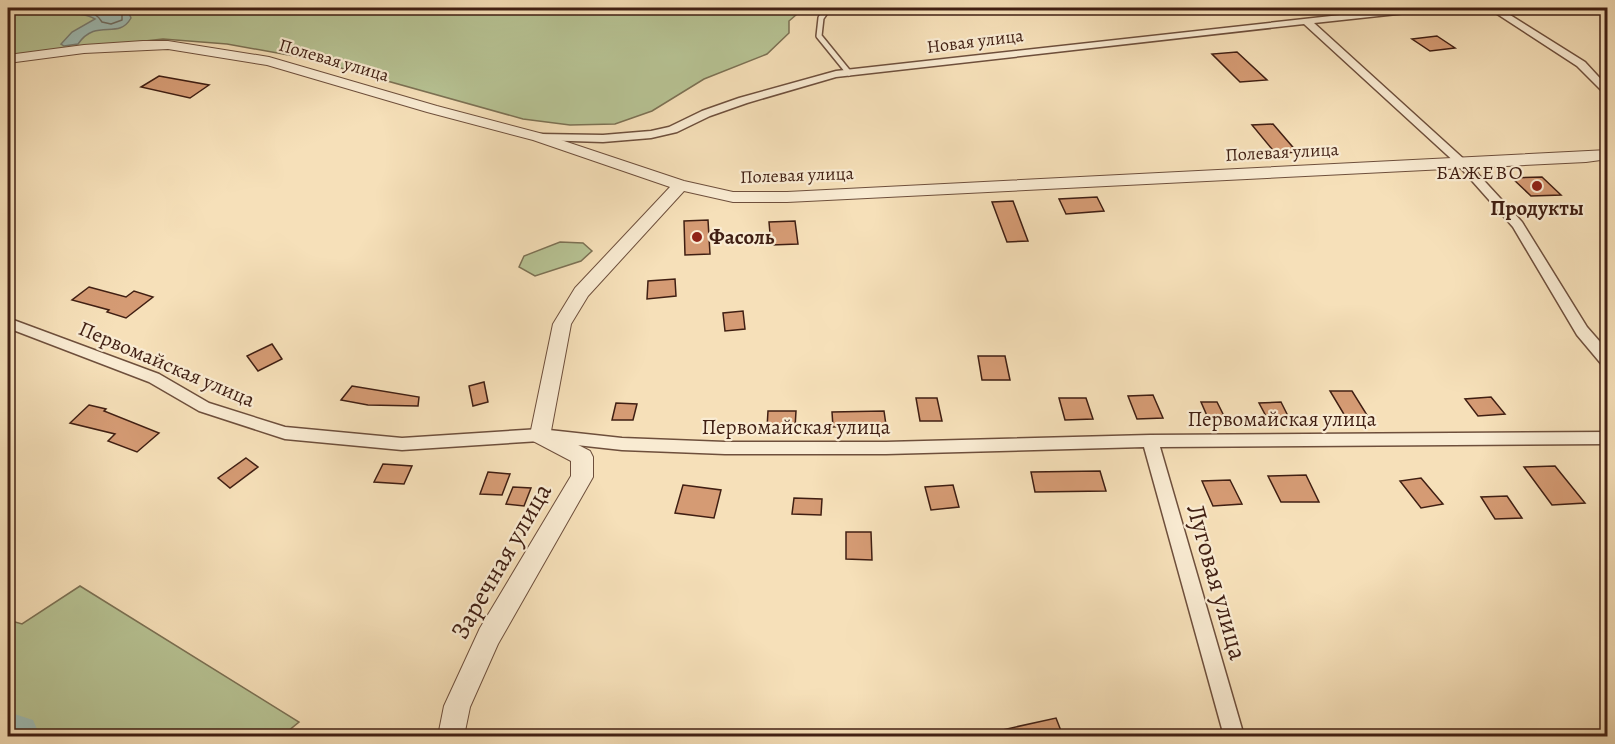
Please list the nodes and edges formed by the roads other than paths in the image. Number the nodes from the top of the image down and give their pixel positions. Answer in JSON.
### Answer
{"nodes":[{"id":1,"x":828,"y":8,"type":"edge"},
{"id":2,"x":1425,"y":8,"type":"edge"},
{"id":3,"x":1492,"y":8,"type":"edge"},
{"id":4,"x":1307,"y":22,"type":"junction"},
{"id":5,"x":8,"y":59,"type":"edge"},
{"id":6,"x":849,"y":73,"type":"junction"},
{"id":7,"x":1608,"y":94,"type":"edge"},
{"id":8,"x":538,"y":137,"type":"junction"},
{"id":9,"x":1608,"y":154,"type":"edge"},
{"id":10,"x":1462,"y":163,"type":"junction"},
{"id":11,"x":680,"y":185,"type":"junction"},
{"id":12,"x":8,"y":322,"type":"edge"},
{"id":13,"x":1608,"y":362,"type":"edge"},
{"id":14,"x":540,"y":435,"type":"junction"},
{"id":15,"x":1608,"y":438,"type":"edge"},
{"id":16,"x":1150,"y":441,"type":"junction"},
{"id":17,"x":451,"y":736,"type":"edge"},
{"id":18,"x":1234,"y":736,"type":"edge"}],
"edges":[{"from":1,"to":6,"type":"lane"},
{"from":2,"to":4,"type":"street","name":"Новая улица"},
{"from":3,"to":7,"type":"street"},
{"from":4,"to":6,"type":"street","name":"Новая улица"},
{"from":4,"to":10,"type":"street"},
{"from":5,"to":8,"type":"street","name":"Полевая улица"},
{"from":6,"to":8,"type":"street","name":"Новая улица"},
{"from":8,"to":11,"type":"street","name":"Полевая улица"},
{"from":9,"to":10,"type":"street","name":"Полевая улица"},
{"from":10,"to":11,"type":"street","name":"Полевая улица"},
{"from":10,"to":13,"type":"street"},
{"from":11,"to":14,"type":"street"},
{"from":12,"to":14,"type":"street","name":"Первомайская улица"},
{"from":14,"to":16,"type":"street","name":"Первомайская улица"},
{"from":14,"to":17,"type":"street","name":"Заречная улица"},
{"from":15,"to":16,"type":"street","name":"Первомайская улица"},
{"from":16,"to":18,"type":"street","name":"Луговая улица"}]}
